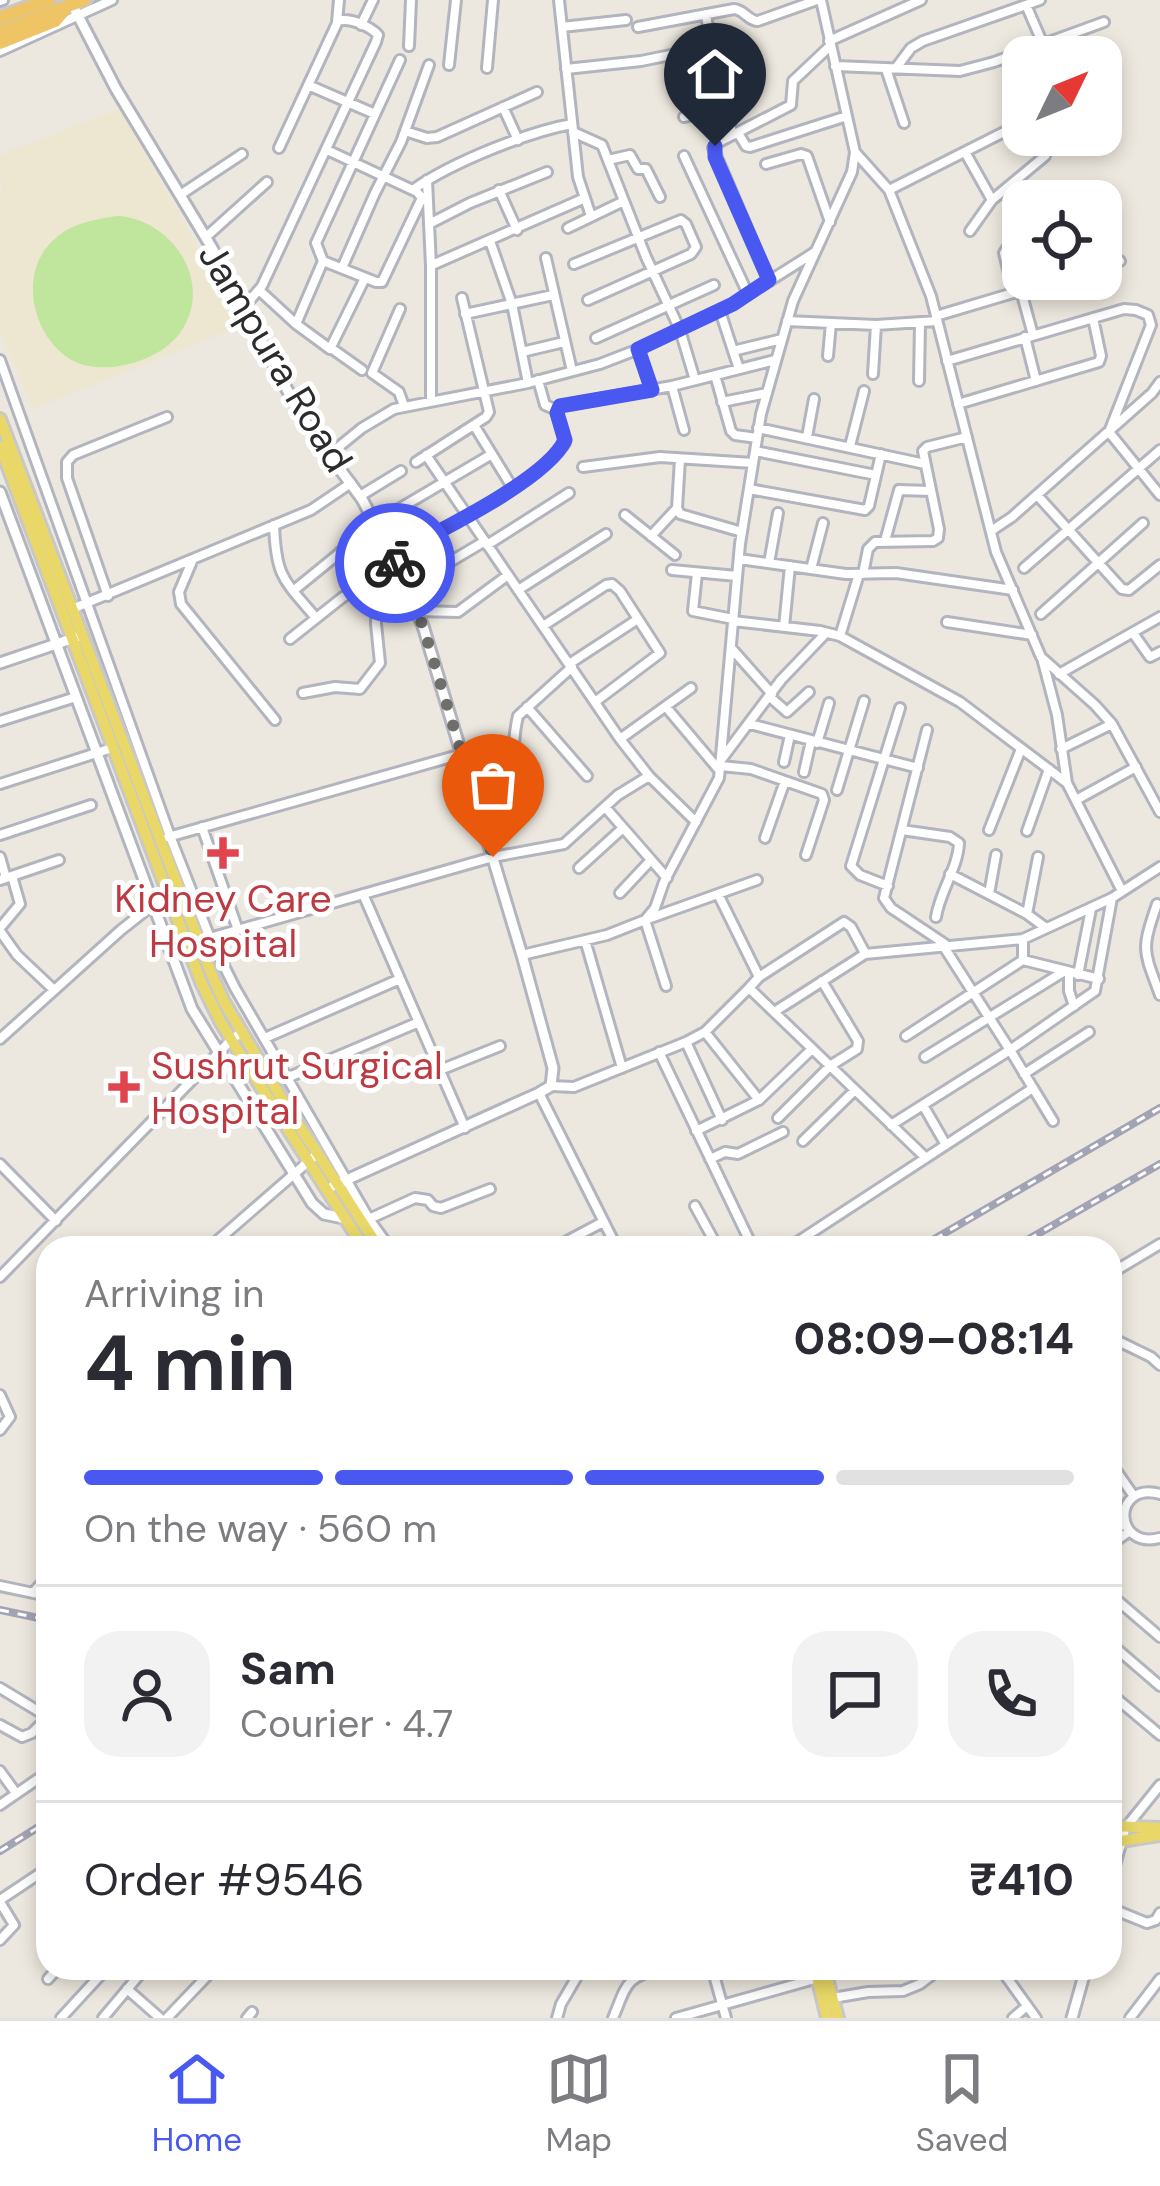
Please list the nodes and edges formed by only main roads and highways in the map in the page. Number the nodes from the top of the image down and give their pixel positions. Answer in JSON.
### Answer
{"nodes":[{"id":1,"x":30,"y":0,"type":"edge"},
{"id":2,"x":49,"y":0,"type":"edge"},
{"id":3,"x":75,"y":6,"type":"edge"},
{"id":4,"x":0,"y":14,"type":"edge"},
{"id":5,"x":0,"y":32,"type":"edge"},
{"id":6,"x":0,"y":47,"type":"edge"},
{"id":7,"x":0,"y":419,"type":"edge"},
{"id":8,"x":0,"y":446,"type":"edge"},
{"id":9,"x":77,"y":637,"type":"junction"},
{"id":10,"x":313,"y":1158,"type":"junction"},
{"id":11,"x":336,"y":1184,"type":"junction"},
{"id":12,"x":354,"y":1236,"type":"edge"},
{"id":13,"x":371,"y":1236,"type":"edge"},
{"id":14,"x":1160,"y":1832,"type":"edge"},
{"id":15,"x":1122,"y":1836,"type":"edge"},
{"id":16,"x":820,"y":1980,"type":"edge"},
{"id":17,"x":823,"y":1980,"type":"edge"},
{"id":18,"x":827,"y":2018,"type":"edge"},
{"id":19,"x":838,"y":2018,"type":"edge"}],
"edges":[{"from":1,"to":4,"type":"highway"},
{"from":2,"to":4,"type":"highway"},
{"from":3,"to":5,"type":"highway"},
{"from":3,"to":6,"type":"highway"},
{"from":7,"to":9,"type":"main road"},
{"from":8,"to":9,"type":"main road"},
{"from":9,"to":10,"type":"main road"},
{"from":9,"to":10,"type":"main road"},
{"from":10,"to":11,"type":"main road"},
{"from":11,"to":12,"type":"main road"},
{"from":11,"to":13,"type":"main road"},
{"from":14,"to":15,"type":"main road"},
{"from":16,"to":18,"type":"main road"},
{"from":17,"to":19,"type":"main road"}]}
